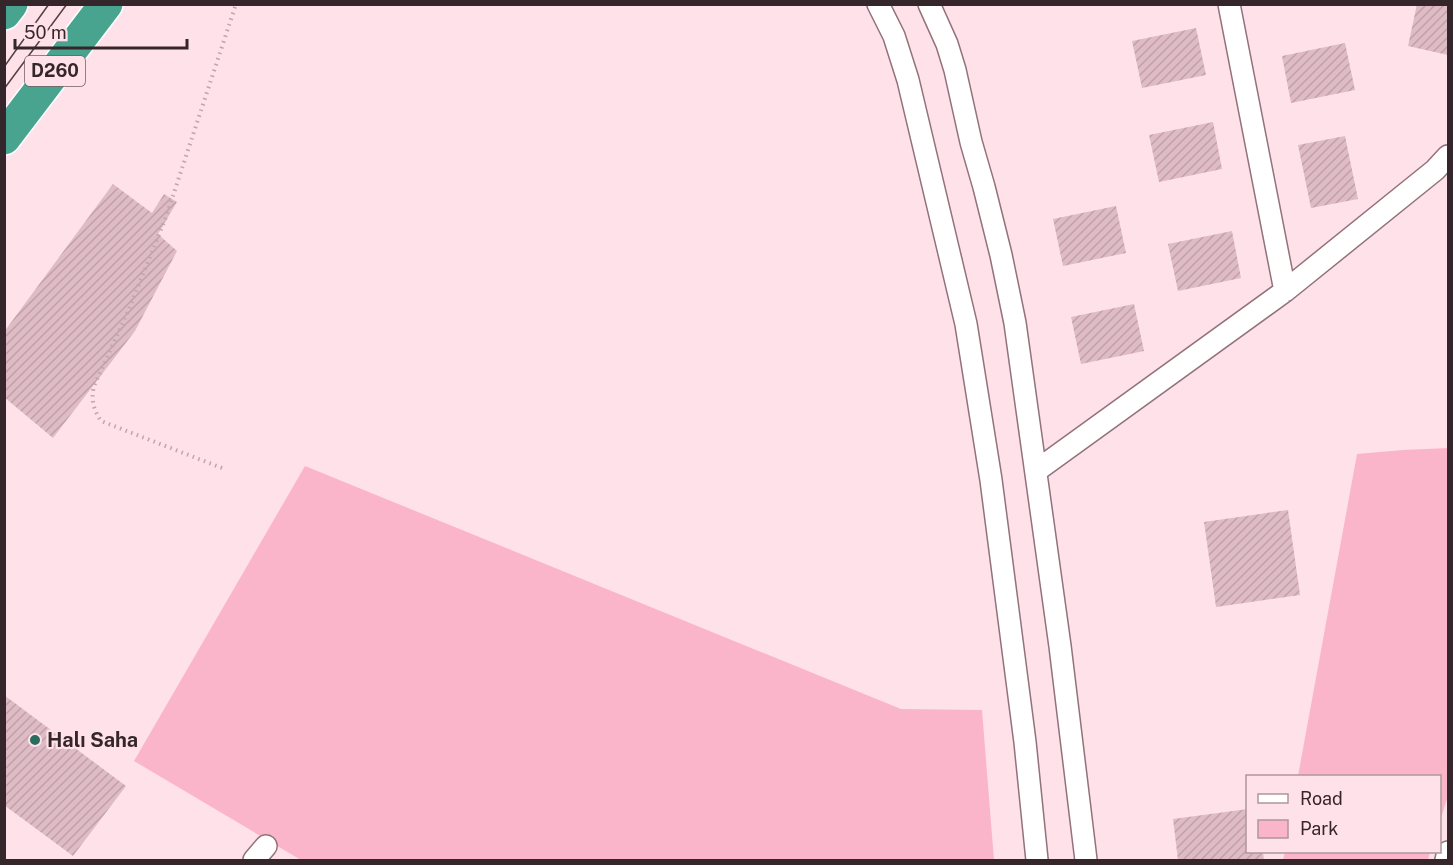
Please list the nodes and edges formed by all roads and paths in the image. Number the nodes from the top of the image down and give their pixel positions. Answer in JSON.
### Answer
{"nodes":[{"id":1,"x":11,"y":4,"type":"edge"},
{"id":2,"x":106,"y":4,"type":"edge"},
{"id":3,"x":236,"y":4,"type":"edge"},
{"id":4,"x":878,"y":4,"type":"edge"},
{"id":5,"x":929,"y":4,"type":"edge"},
{"id":6,"x":1229,"y":4,"type":"edge"},
{"id":7,"x":4,"y":13,"type":"edge"},
{"id":8,"x":4,"y":138,"type":"edge"},
{"id":9,"x":1449,"y":156,"type":"edge"},
{"id":10,"x":1285,"y":291,"type":"junction"},
{"id":11,"x":222,"y":468,"type":"dead end"},
{"id":12,"x":1036,"y":471,"type":"junction"},
{"id":13,"x":1449,"y":852,"type":"edge"},
{"id":14,"x":1037,"y":861,"type":"edge"},
{"id":15,"x":1086,"y":861,"type":"edge"},
{"id":16,"x":1446,"y":861,"type":"edge"}],
"edges":[{"from":1,"to":7,"type":"highway"},
{"from":2,"to":8,"type":"highway","number":"D260"},
{"from":3,"to":11,"type":"path"},
{"from":4,"to":14,"type":"street"},
{"from":5,"to":12,"type":"street"},
{"from":6,"to":10,"type":"street"},
{"from":9,"to":10,"type":"street"},
{"from":10,"to":12,"type":"street"},
{"from":12,"to":15,"type":"street"},
{"from":13,"to":16,"type":"street"}]}
